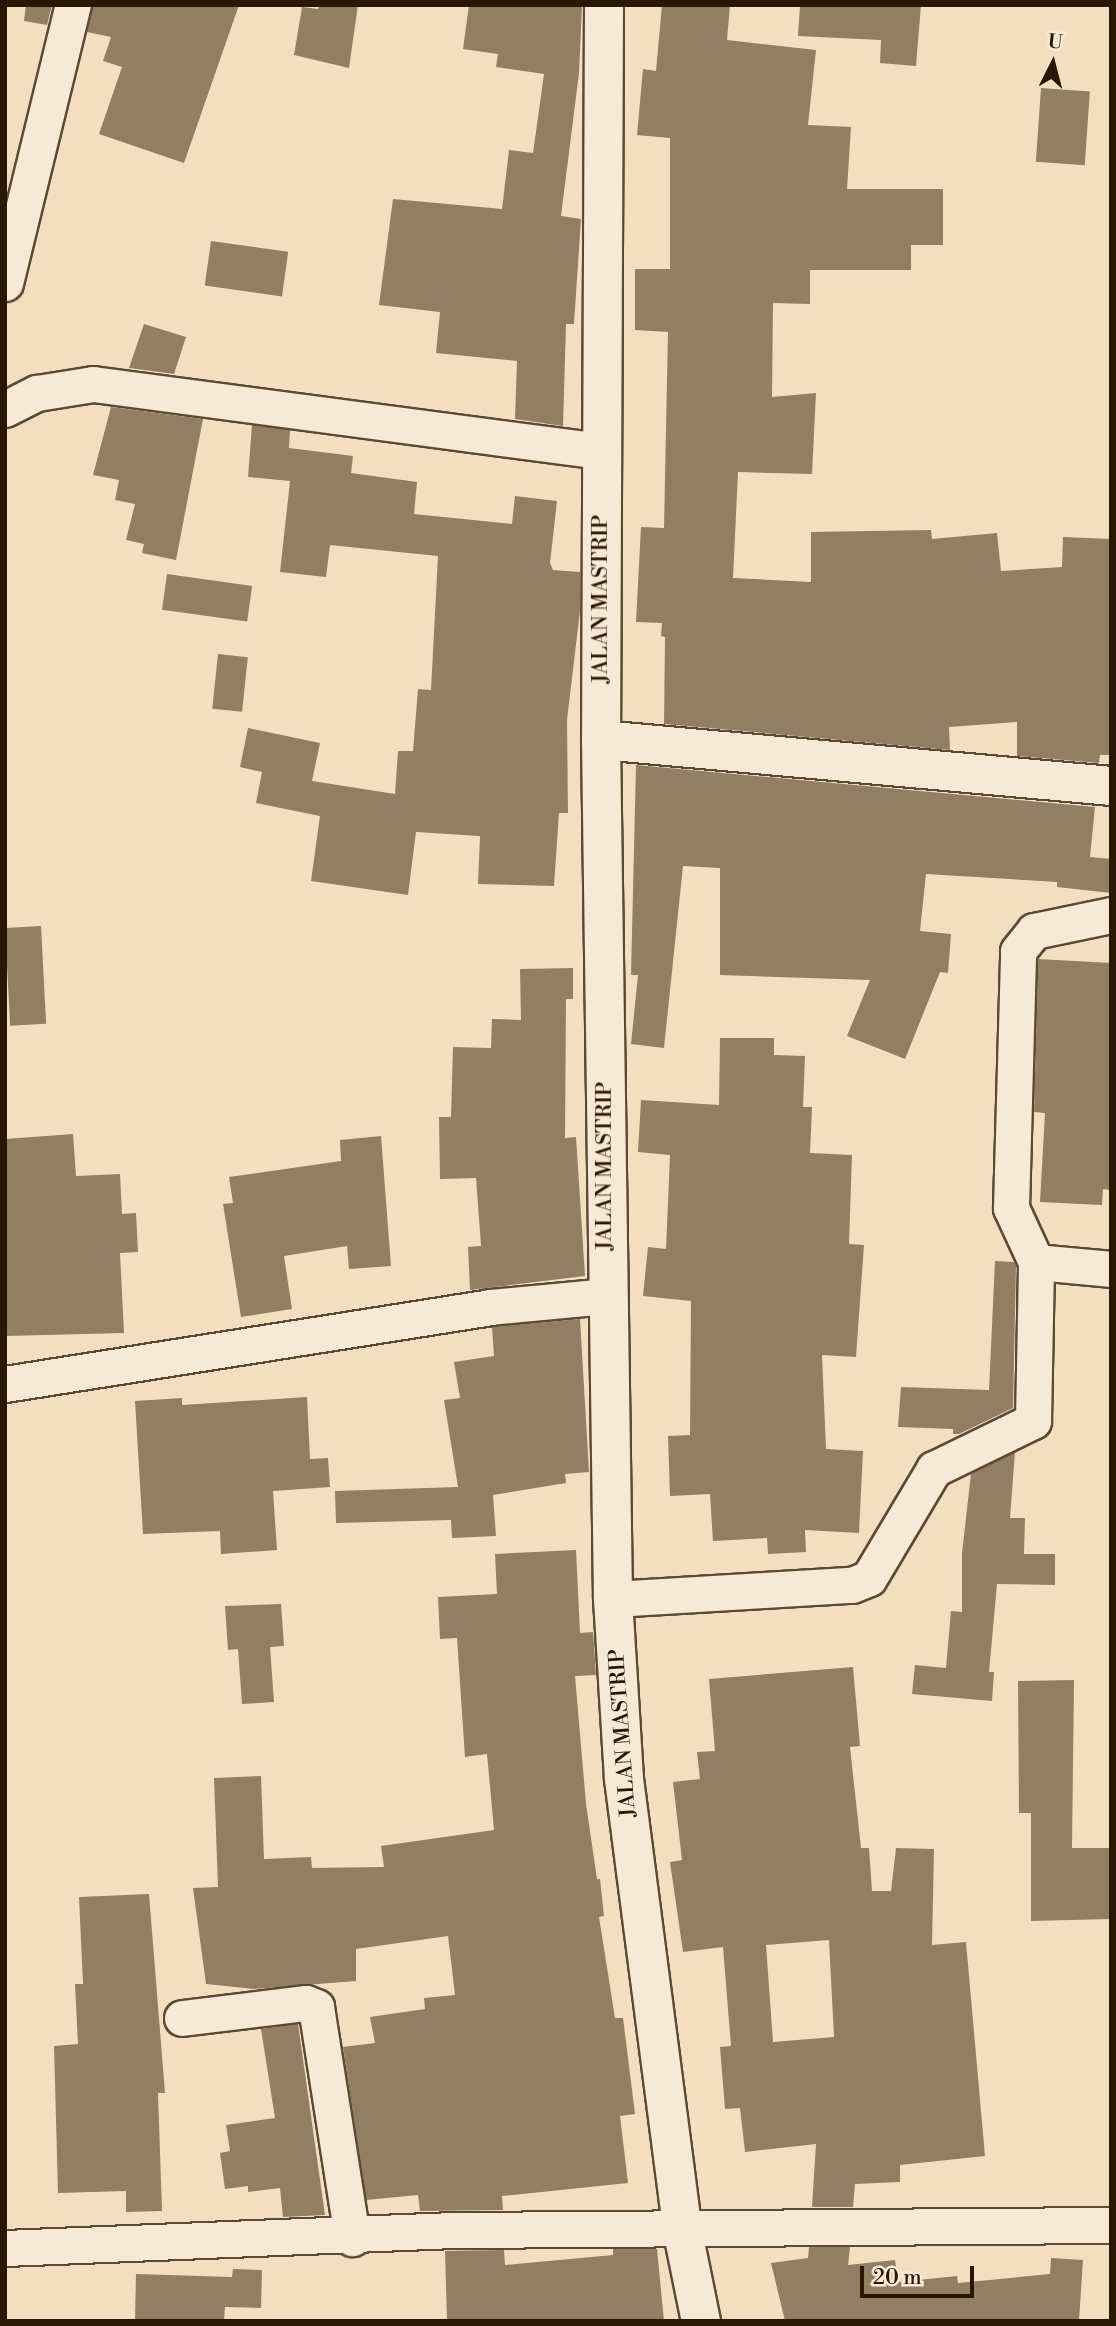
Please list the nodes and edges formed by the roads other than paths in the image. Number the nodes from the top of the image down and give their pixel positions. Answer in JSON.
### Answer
{"nodes":[{"id":1,"x":73,"y":5,"type":"edge"},
{"id":2,"x":604,"y":5,"type":"edge"},
{"id":3,"x":5,"y":283,"type":"edge"},
{"id":4,"x":5,"y":409,"type":"edge"},
{"id":5,"x":600,"y":451,"type":"junction"},
{"id":6,"x":601,"y":740,"type":"junction"},
{"id":7,"x":1111,"y":786,"type":"edge"},
{"id":8,"x":1111,"y":915,"type":"edge"},
{"id":9,"x":1036,"y":1262,"type":"junction"},
{"id":10,"x":1111,"y":1269,"type":"edge"},
{"id":11,"x":606,"y":1296,"type":"junction"},
{"id":12,"x":5,"y":1384,"type":"edge"},
{"id":13,"x":613,"y":1599,"type":"junction"},
{"id":14,"x":181,"y":2018,"type":"dead end"},
{"id":15,"x":1111,"y":2225,"type":"edge"},
{"id":16,"x":681,"y":2228,"type":"junction"},
{"id":17,"x":352,"y":2238,"type":"junction"},
{"id":18,"x":5,"y":2248,"type":"edge"},
{"id":19,"x":701,"y":2321,"type":"edge"}],
"edges":[{"from":1,"to":3,"type":"street"},
{"from":2,"to":5,"type":"main road","name":"JALAN MASTRIP"},
{"from":4,"to":5,"type":"street"},
{"from":5,"to":6,"type":"main road","name":"JALAN MASTRIP"},
{"from":6,"to":7,"type":"main road"},
{"from":6,"to":11,"type":"main road","name":"JALAN MASTRIP"},
{"from":8,"to":9,"type":"street"},
{"from":9,"to":10,"type":"street"},
{"from":9,"to":13,"type":"street"},
{"from":11,"to":12,"type":"street"},
{"from":11,"to":13,"type":"main road","name":"JALAN MASTRIP"},
{"from":13,"to":16,"type":"main road","name":"JALAN MASTRIP"},
{"from":14,"to":17,"type":"street"},
{"from":15,"to":16,"type":"street"},
{"from":16,"to":17,"type":"street"},
{"from":16,"to":19,"type":"main road","name":"JALAN MASTRIP"},
{"from":17,"to":18,"type":"street"}]}
